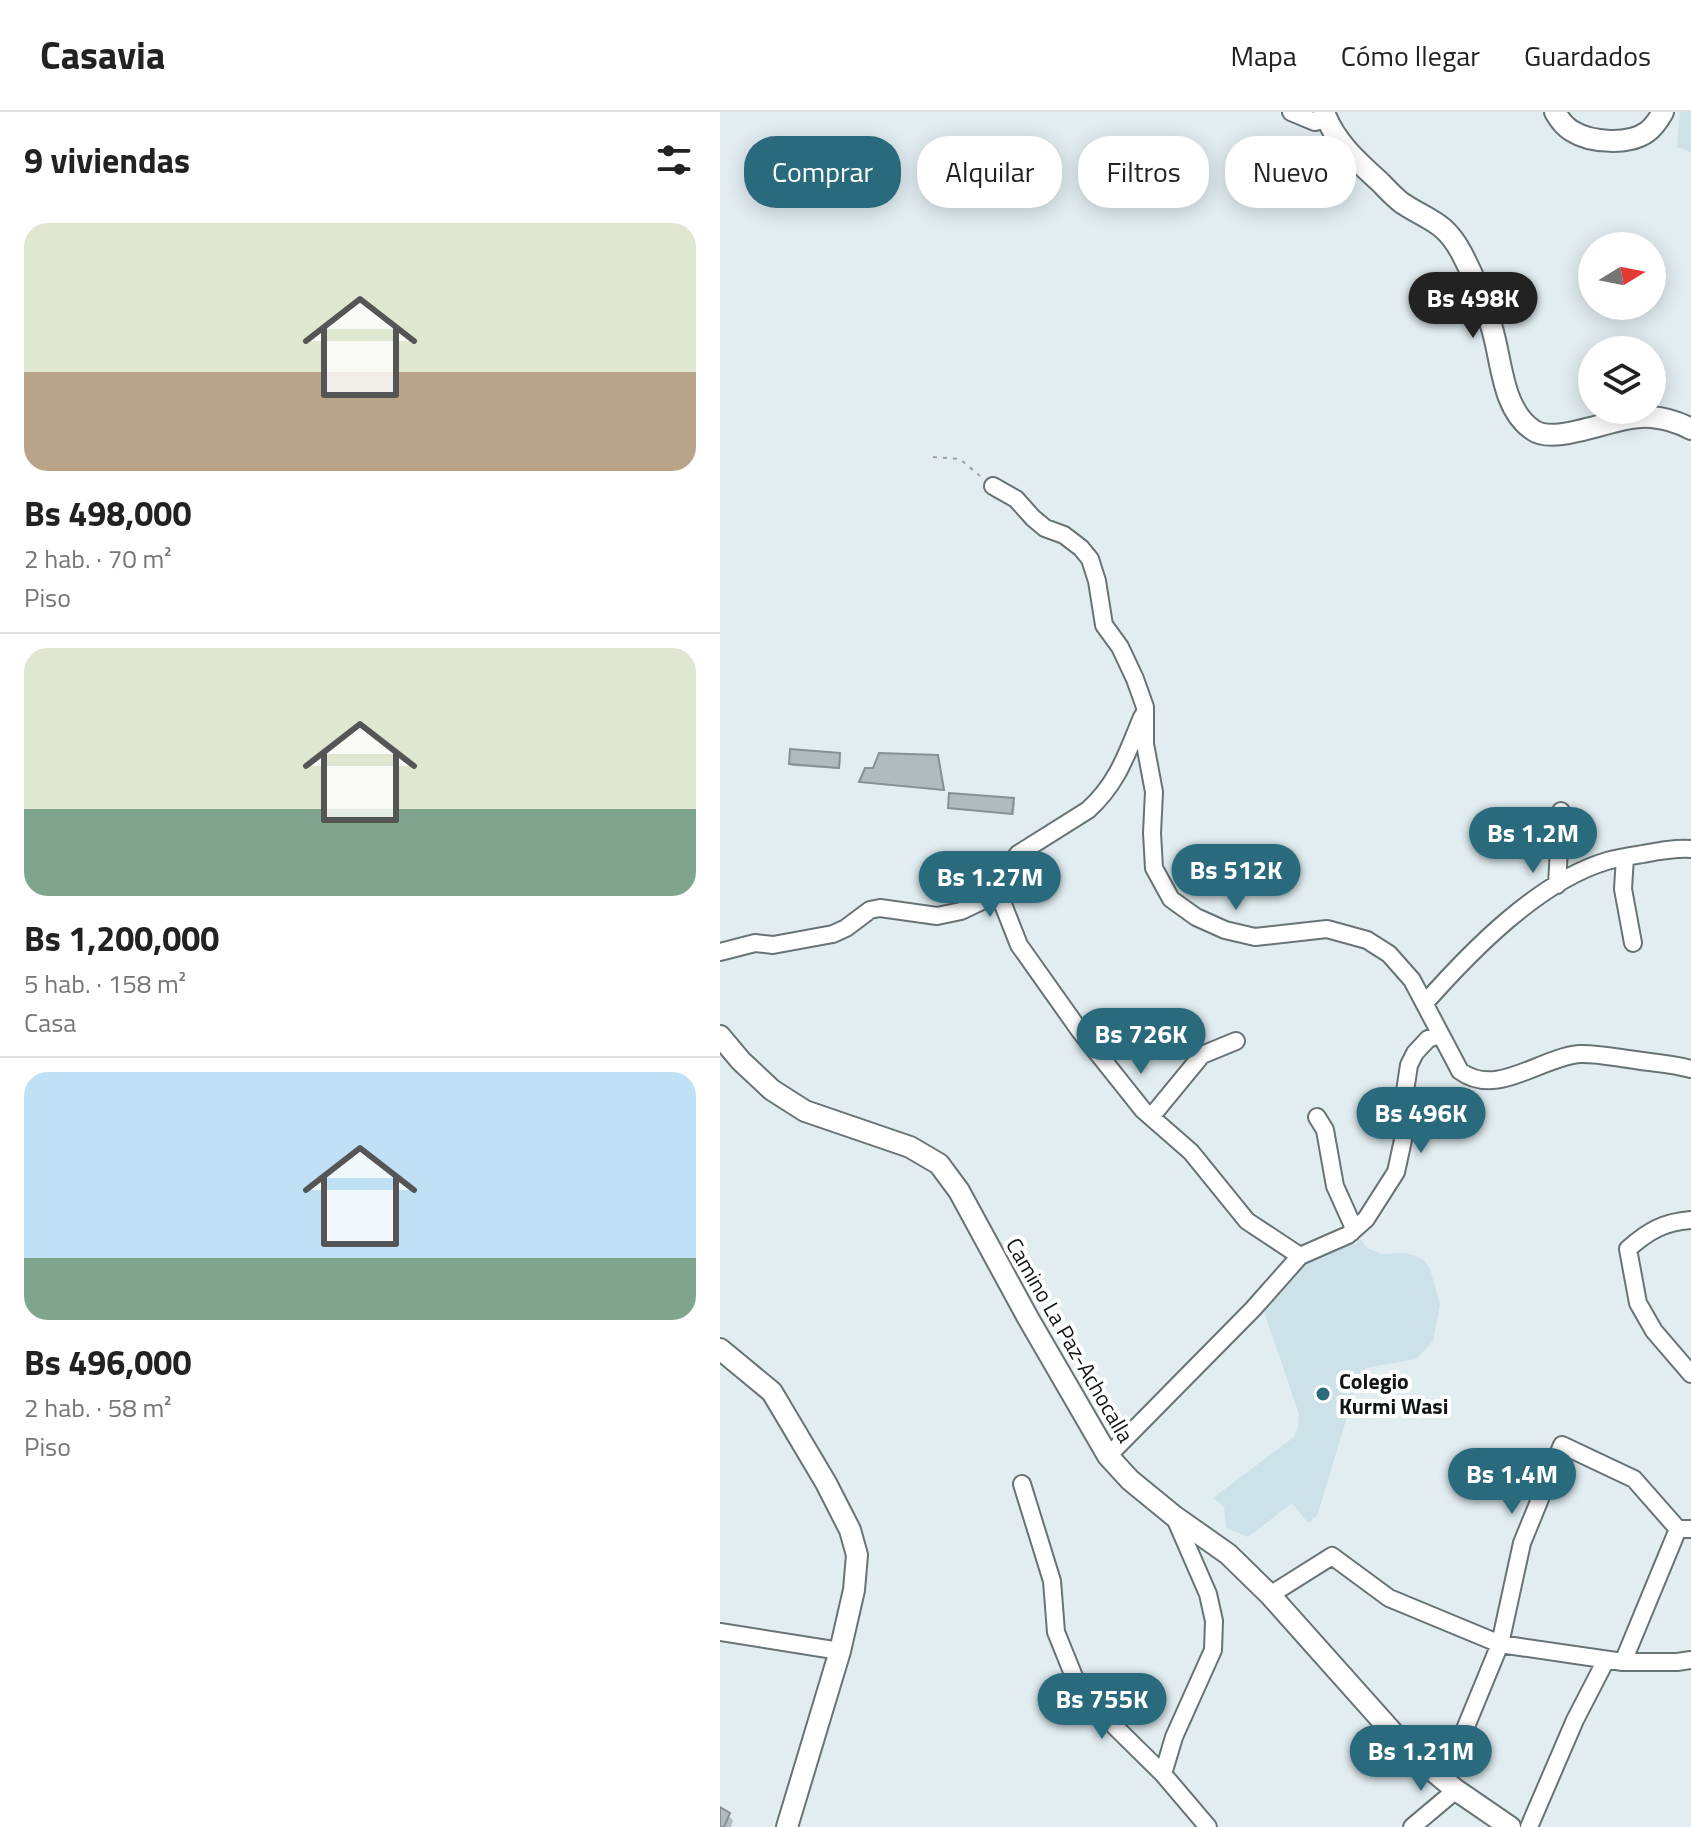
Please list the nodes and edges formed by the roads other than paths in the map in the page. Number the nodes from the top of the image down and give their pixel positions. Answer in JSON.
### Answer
{"nodes":[{"id":1,"x":1291,"y":112,"type":"edge"},
{"id":2,"x":1555,"y":112,"type":"edge"},
{"id":3,"x":1663,"y":112,"type":"edge"},
{"id":4,"x":1325,"y":115,"type":"edge"},
{"id":5,"x":1691,"y":429,"type":"edge"},
{"id":6,"x":993,"y":486,"type":"road end"},
{"id":7,"x":1145,"y":707,"type":"junction"},
{"id":8,"x":1561,"y":811,"type":"dead end"},
{"id":9,"x":1691,"y":849,"type":"edge"},
{"id":10,"x":1625,"y":857,"type":"junction"},
{"id":11,"x":995,"y":884,"type":"junction"},
{"id":12,"x":1557,"y":885,"type":"junction"},
{"id":13,"x":1633,"y":943,"type":"dead end"},
{"id":14,"x":720,"y":952,"type":"edge"},
{"id":15,"x":1425,"y":1003,"type":"junction"},
{"id":16,"x":1440,"y":1035,"type":"junction"},
{"id":17,"x":720,"y":1036,"type":"edge"},
{"id":18,"x":1236,"y":1041,"type":"dead end"},
{"id":19,"x":1691,"y":1069,"type":"edge"},
{"id":20,"x":1151,"y":1117,"type":"junction"},
{"id":21,"x":1317,"y":1117,"type":"dead end"},
{"id":22,"x":1691,"y":1220,"type":"edge"},
{"id":23,"x":1352,"y":1232,"type":"junction"},
{"id":24,"x":1300,"y":1256,"type":"junction"},
{"id":25,"x":720,"y":1349,"type":"edge"},
{"id":26,"x":1691,"y":1374,"type":"edge"},
{"id":27,"x":1108,"y":1456,"type":"junction"},
{"id":28,"x":1022,"y":1484,"type":"dead end"},
{"id":29,"x":1174,"y":1516,"type":"junction"},
{"id":30,"x":1684,"y":1529,"type":"edge"},
{"id":31,"x":1270,"y":1595,"type":"junction"},
{"id":32,"x":720,"y":1632,"type":"edge"},
{"id":33,"x":1500,"y":1644,"type":"junction"},
{"id":34,"x":840,"y":1651,"type":"junction"},
{"id":35,"x":1691,"y":1660,"type":"edge"},
{"id":36,"x":1614,"y":1661,"type":"junction"},
{"id":37,"x":1163,"y":1774,"type":"junction"},
{"id":38,"x":1450,"y":1785,"type":"junction"},
{"id":39,"x":787,"y":1827,"type":"edge"},
{"id":40,"x":1208,"y":1827,"type":"edge"},
{"id":41,"x":1412,"y":1827,"type":"edge"},
{"id":42,"x":1510,"y":1827,"type":"edge"},
{"id":43,"x":1529,"y":1827,"type":"edge"}],
"edges":[{"from":1,"to":4,"type":"street"},
{"from":2,"to":3,"type":"main road"},
{"from":4,"to":5,"type":"main road"},
{"from":6,"to":7,"type":"street"},
{"from":7,"to":11,"type":"street"},
{"from":7,"to":15,"type":"street"},
{"from":8,"to":12,"type":"street"},
{"from":9,"to":10,"type":"street"},
{"from":10,"to":12,"type":"street"},
{"from":10,"to":13,"type":"street"},
{"from":11,"to":14,"type":"street"},
{"from":11,"to":20,"type":"street"},
{"from":12,"to":15,"type":"street"},
{"from":15,"to":16,"type":"street"},
{"from":16,"to":19,"type":"street"},
{"from":16,"to":23,"type":"street"},
{"from":17,"to":27,"type":"main road","name":"Camino La Paz-Achocalla"},
{"from":18,"to":20,"type":"street"},
{"from":20,"to":24,"type":"street"},
{"from":21,"to":23,"type":"street"},
{"from":22,"to":26,"type":"street"},
{"from":23,"to":24,"type":"street"},
{"from":24,"to":27,"type":"street"},
{"from":25,"to":34,"type":"main road"},
{"from":27,"to":29,"type":"main road","name":"Camino La Paz-Achocalla"},
{"from":28,"to":37,"type":"street"},
{"from":29,"to":31,"type":"main road","name":"Camino La Paz-Achocalla"},
{"from":29,"to":37,"type":"street"},
{"from":30,"to":33,"type":"street"},
{"from":30,"to":36,"type":"street"},
{"from":31,"to":33,"type":"street"},
{"from":31,"to":38,"type":"main road","name":"Camino La Paz-Achocalla"},
{"from":32,"to":34,"type":"street"},
{"from":33,"to":36,"type":"street"},
{"from":33,"to":38,"type":"street"},
{"from":34,"to":39,"type":"main road"},
{"from":35,"to":36,"type":"street"},
{"from":36,"to":43,"type":"street"},
{"from":37,"to":40,"type":"street"},
{"from":38,"to":41,"type":"street"},
{"from":38,"to":42,"type":"main road","name":"Camino La Paz-Achocalla"}]}
